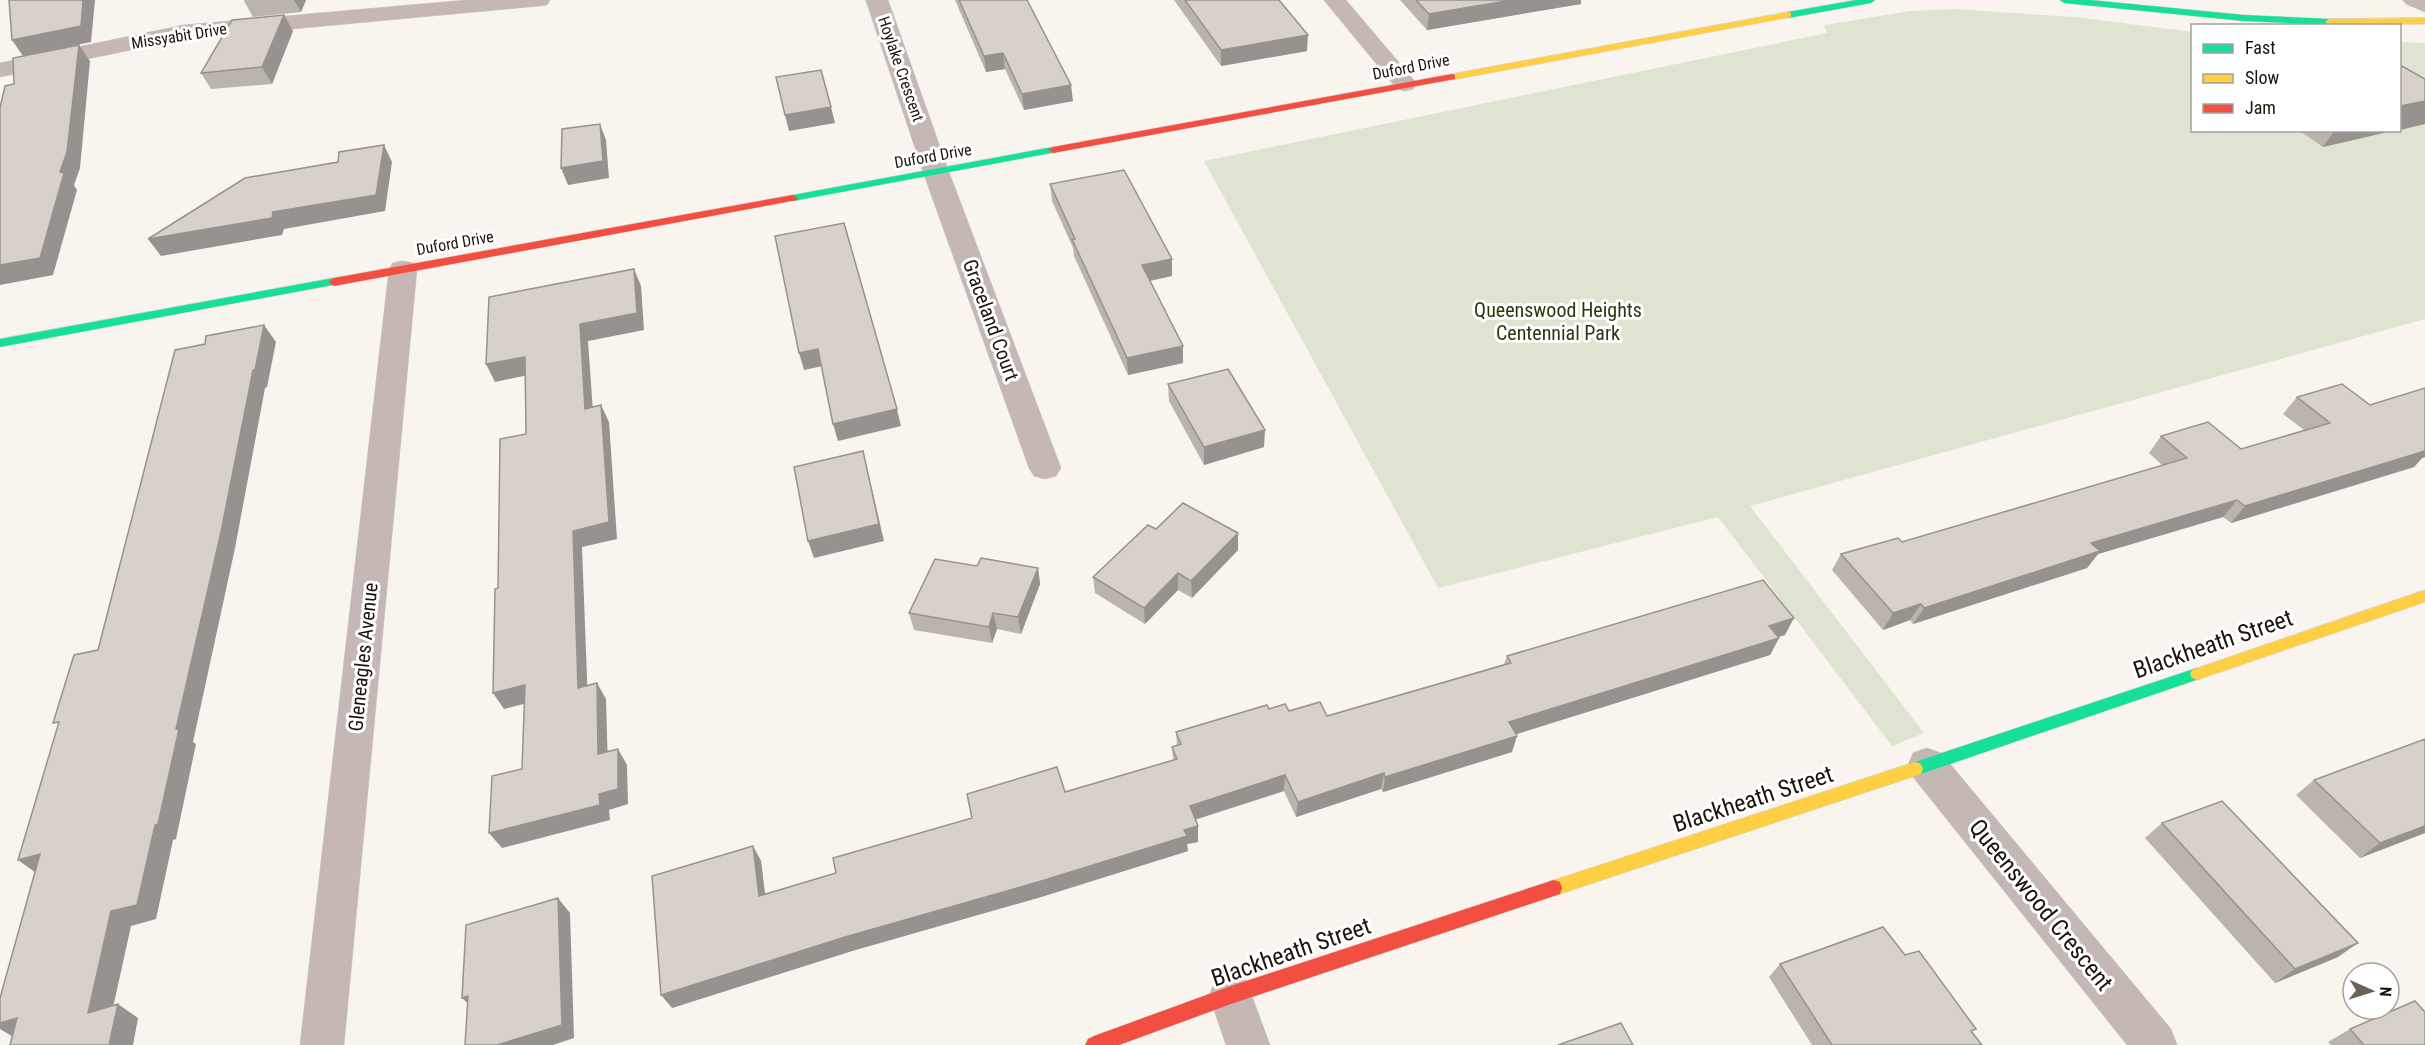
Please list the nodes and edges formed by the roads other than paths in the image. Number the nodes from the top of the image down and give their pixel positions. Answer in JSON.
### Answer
{"nodes":[{"id":1,"x":539,"y":0,"type":"edge"},
{"id":2,"x":877,"y":0,"type":"edge"},
{"id":3,"x":1335,"y":0,"type":"edge"},
{"id":4,"x":1872,"y":0,"type":"edge"},
{"id":5,"x":2412,"y":0,"type":"edge"},
{"id":6,"x":2076,"y":1,"type":"edge"},
{"id":7,"x":2425,"y":7,"type":"edge"},
{"id":8,"x":2425,"y":21,"type":"edge"},
{"id":9,"x":2314,"y":24,"type":"edge"},
{"id":10,"x":0,"y":70,"type":"edge"},
{"id":11,"x":1406,"y":84,"type":"junction"},
{"id":12,"x":936,"y":172,"type":"junction"},
{"id":13,"x":403,"y":269,"type":"junction"},
{"id":14,"x":0,"y":343,"type":"edge"},
{"id":15,"x":1045,"y":468,"type":"dead end"},
{"id":16,"x":2425,"y":596,"type":"edge"},
{"id":17,"x":1927,"y":765,"type":"junction"},
{"id":18,"x":1231,"y":995,"type":"junction"},
{"id":19,"x":322,"y":1045,"type":"edge"},
{"id":20,"x":1094,"y":1045,"type":"edge"},
{"id":21,"x":1248,"y":1045,"type":"edge"},
{"id":22,"x":2155,"y":1045,"type":"edge"}],
"edges":[{"from":1,"to":10,"type":"street","name":"Missyabit Drive"},
{"from":2,"to":12,"type":"street","name":"Hoylake Crescent"},
{"from":3,"to":11,"type":"street"},
{"from":4,"to":11,"type":"street","name":"Duford Drive"},
{"from":5,"to":7,"type":"lane"},
{"from":6,"to":9,"type":"street"},
{"from":8,"to":9,"type":"street"},
{"from":11,"to":12,"type":"street","name":"Duford Drive"},
{"from":12,"to":13,"type":"street","name":"Duford Drive"},
{"from":12,"to":15,"type":"street","name":"Graceland Court"},
{"from":13,"to":14,"type":"street","name":"Duford Drive"},
{"from":13,"to":19,"type":"street","name":"Gleneagles Avenue"},
{"from":16,"to":17,"type":"street","name":"Blackheath Street"},
{"from":17,"to":18,"type":"street","name":"Blackheath Street"},
{"from":17,"to":22,"type":"street","name":"Queenswood Crescent"},
{"from":18,"to":20,"type":"street","name":"Blackheath Street"},
{"from":18,"to":21,"type":"street"}]}
